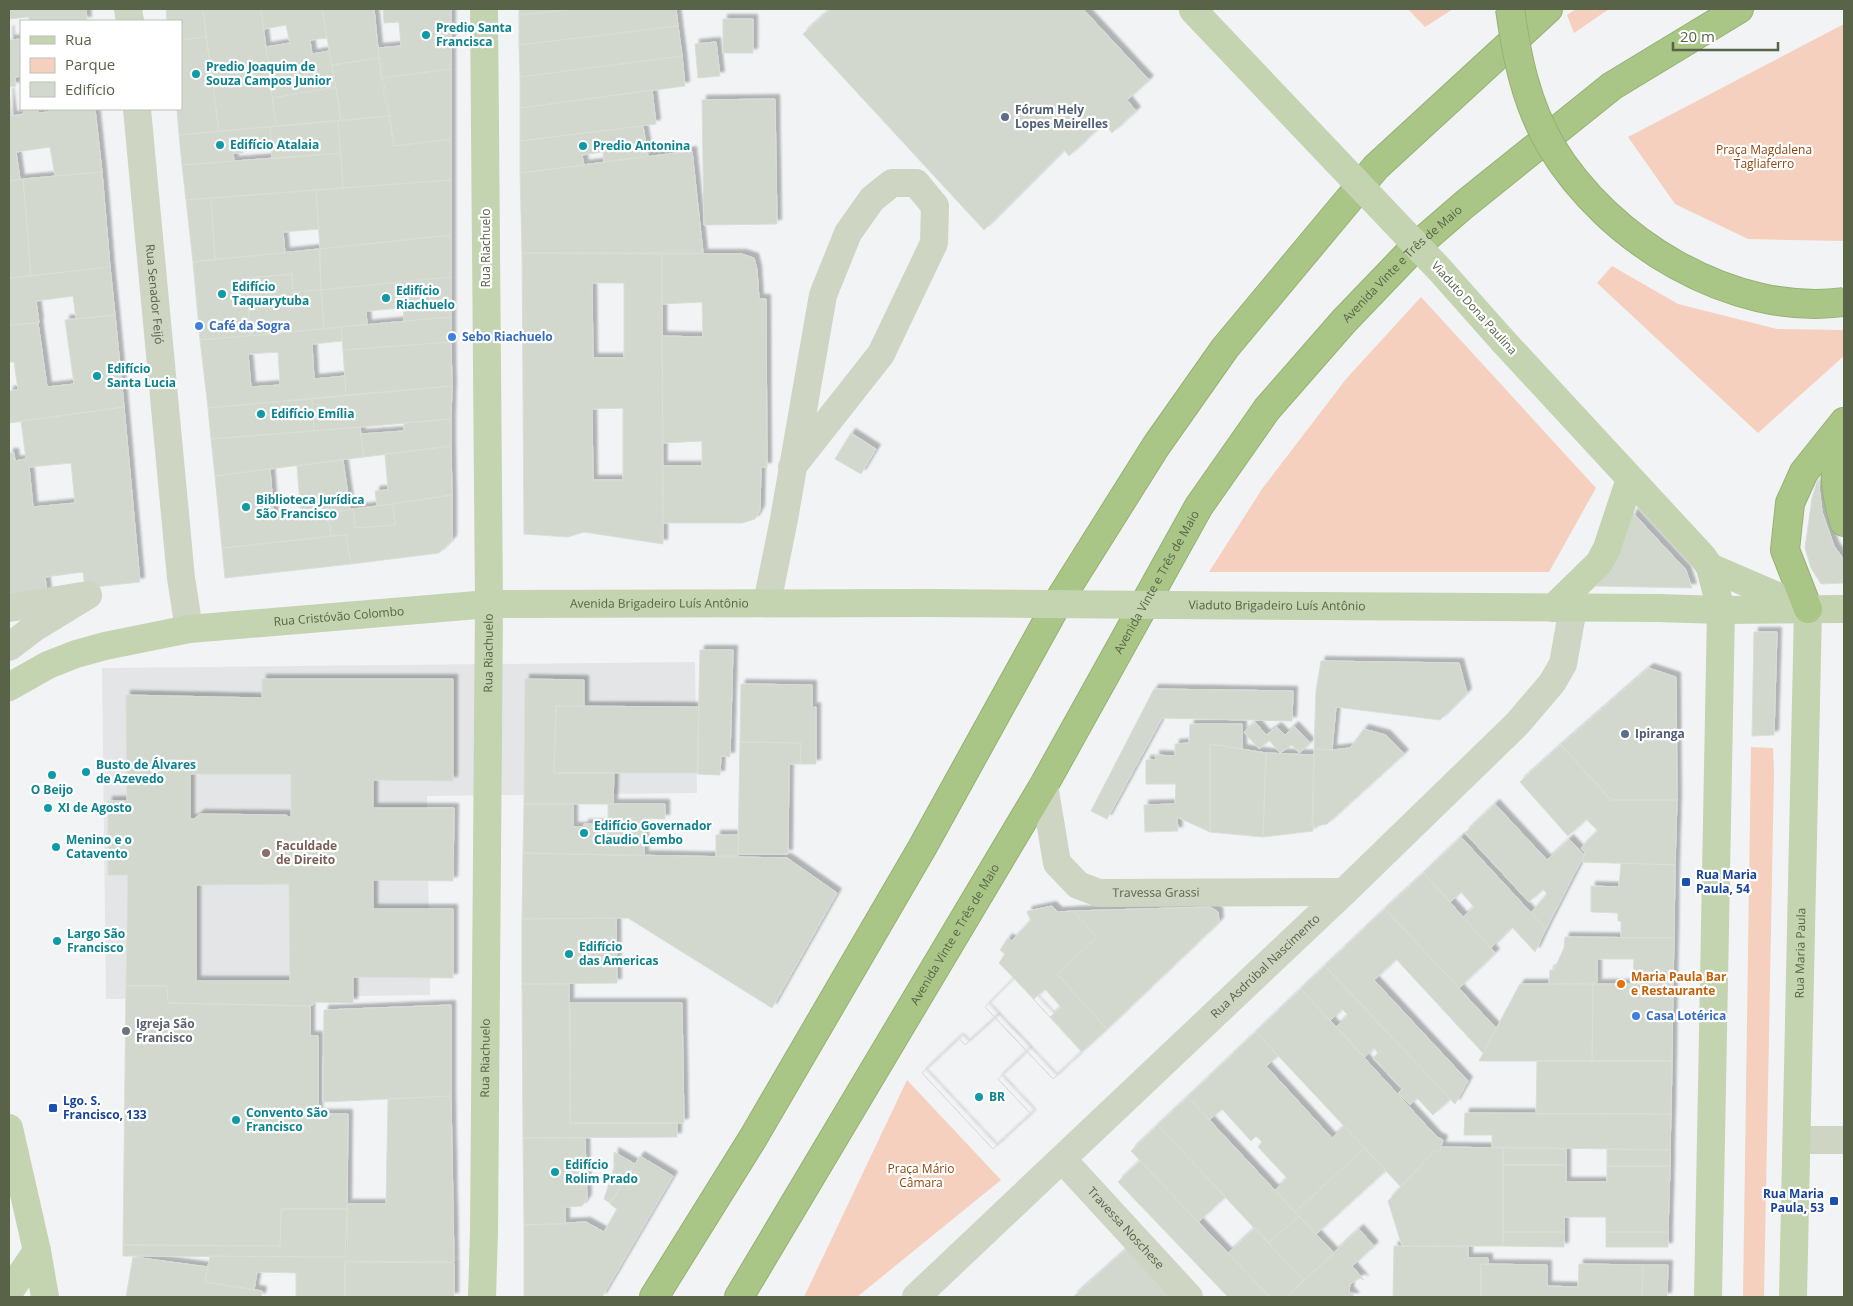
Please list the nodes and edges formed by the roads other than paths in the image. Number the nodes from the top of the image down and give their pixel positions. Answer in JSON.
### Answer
{"nodes":[{"id":1,"x":484,"y":9,"type":"edge"},
{"id":2,"x":1193,"y":9,"type":"edge"},
{"id":3,"x":1510,"y":9,"type":"edge"},
{"id":4,"x":1548,"y":9,"type":"edge"},
{"id":5,"x":1739,"y":9,"type":"edge"},
{"id":6,"x":137,"y":110,"type":"edge"},
{"id":7,"x":1844,"y":302,"type":"edge"},
{"id":8,"x":1844,"y":422,"type":"edge"},
{"id":9,"x":792,"y":467,"type":"junction"},
{"id":10,"x":1630,"y":479,"type":"junction"},
{"id":11,"x":1844,"y":522,"type":"edge"},
{"id":12,"x":1710,"y":567,"type":"junction"},
{"id":13,"x":767,"y":603,"type":"junction"},
{"id":14,"x":832,"y":603,"type":"joint"},
{"id":15,"x":489,"y":604,"type":"junction"},
{"id":16,"x":9,"y":608,"type":"edge"},
{"id":17,"x":1563,"y":608,"type":"junction"},
{"id":18,"x":1721,"y":610,"type":"junction"},
{"id":19,"x":1808,"y":610,"type":"junction"},
{"id":20,"x":1844,"y":610,"type":"edge"},
{"id":21,"x":189,"y":629,"type":"junction"},
{"id":22,"x":9,"y":647,"type":"edge"},
{"id":23,"x":9,"y":687,"type":"edge"},
{"id":24,"x":1044,"y":785,"type":"junction"},
{"id":25,"x":1344,"y":892,"type":"junction"},
{"id":26,"x":9,"y":1128,"type":"edge"},
{"id":27,"x":1797,"y":1140,"type":"junction"},
{"id":28,"x":1844,"y":1140,"type":"edge"},
{"id":29,"x":1062,"y":1159,"type":"junction"},
{"id":30,"x":37,"y":1251,"type":"junction"},
{"id":31,"x":9,"y":1292,"type":"edge"},
{"id":32,"x":45,"y":1297,"type":"edge"},
{"id":33,"x":482,"y":1297,"type":"edge"},
{"id":34,"x":654,"y":1297,"type":"edge"},
{"id":35,"x":739,"y":1297,"type":"edge"},
{"id":36,"x":916,"y":1297,"type":"edge"},
{"id":37,"x":1189,"y":1297,"type":"edge"},
{"id":38,"x":1708,"y":1297,"type":"edge"},
{"id":39,"x":1793,"y":1297,"type":"edge"}],
"edges":[{"from":1,"to":15,"type":"main road","name":"Rua Riachuelo"},
{"from":2,"to":10,"type":"main road","name":"Viaduto Dona Paulina","bridge":true},
{"from":3,"to":7,"type":"highway","bridge":true},
{"from":4,"to":34,"type":"highway"},
{"from":5,"to":24,"type":"highway","name":"Avenida Vinte e Três de Maio"},
{"from":6,"to":21,"type":"street","name":"Rua Senador Feijó"},
{"from":8,"to":11,"type":"highway"},
{"from":8,"to":19,"type":"highway"},
{"from":9,"to":9,"type":"street"},
{"from":9,"to":13,"type":"street"},
{"from":10,"to":12,"type":"main road","name":"Viaduto Dona Paulina"},
{"from":10,"to":17,"type":"main road"},
{"from":12,"to":18,"type":"main road","name":"Viaduto Dona Paulina"},
{"from":12,"to":19,"type":"main road","name":"Viaduto Dona Paulina"},
{"from":13,"to":14,"type":"main road","name":"Avenida Brigadeiro Luís Antônio"},
{"from":13,"to":15,"type":"main road","name":"Avenida Brigadeiro Luís Antônio"},
{"from":14,"to":17,"type":"main road","name":"Viaduto Brigadeiro Luís Antônio","bridge":true},
{"from":15,"to":21,"type":"main road","name":"Rua Cristóvão Colombo"},
{"from":15,"to":33,"type":"main road","name":"Rua Riachuelo"},
{"from":16,"to":22,"type":"street"},
{"from":17,"to":18,"type":"main road","name":"Viaduto Brigadeiro Luís Antônio"},
{"from":17,"to":25,"type":"street","name":"Rua Asdrúbal Nascimento"},
{"from":18,"to":19,"type":"main road"},
{"from":18,"to":38,"type":"main road"},
{"from":19,"to":20,"type":"main road"},
{"from":19,"to":27,"type":"main road","name":"Rua Maria Paula"},
{"from":21,"to":23,"type":"main road"},
{"from":24,"to":25,"type":"street","name":"Travessa Grassi"},
{"from":24,"to":35,"type":"highway","name":"Avenida Vinte e Três de Maio"},
{"from":25,"to":29,"type":"street","name":"Rua Asdrúbal Nascimento"},
{"from":26,"to":30,"type":"main road"},
{"from":27,"to":28,"type":"street"},
{"from":27,"to":39,"type":"main road","name":"Rua Maria Paula"},
{"from":29,"to":36,"type":"street","name":"Rua Asdrúbal Nascimento"},
{"from":29,"to":37,"type":"street","name":"Travessa Noschese"},
{"from":30,"to":31,"type":"main road"},
{"from":30,"to":32,"type":"main road"}]}
